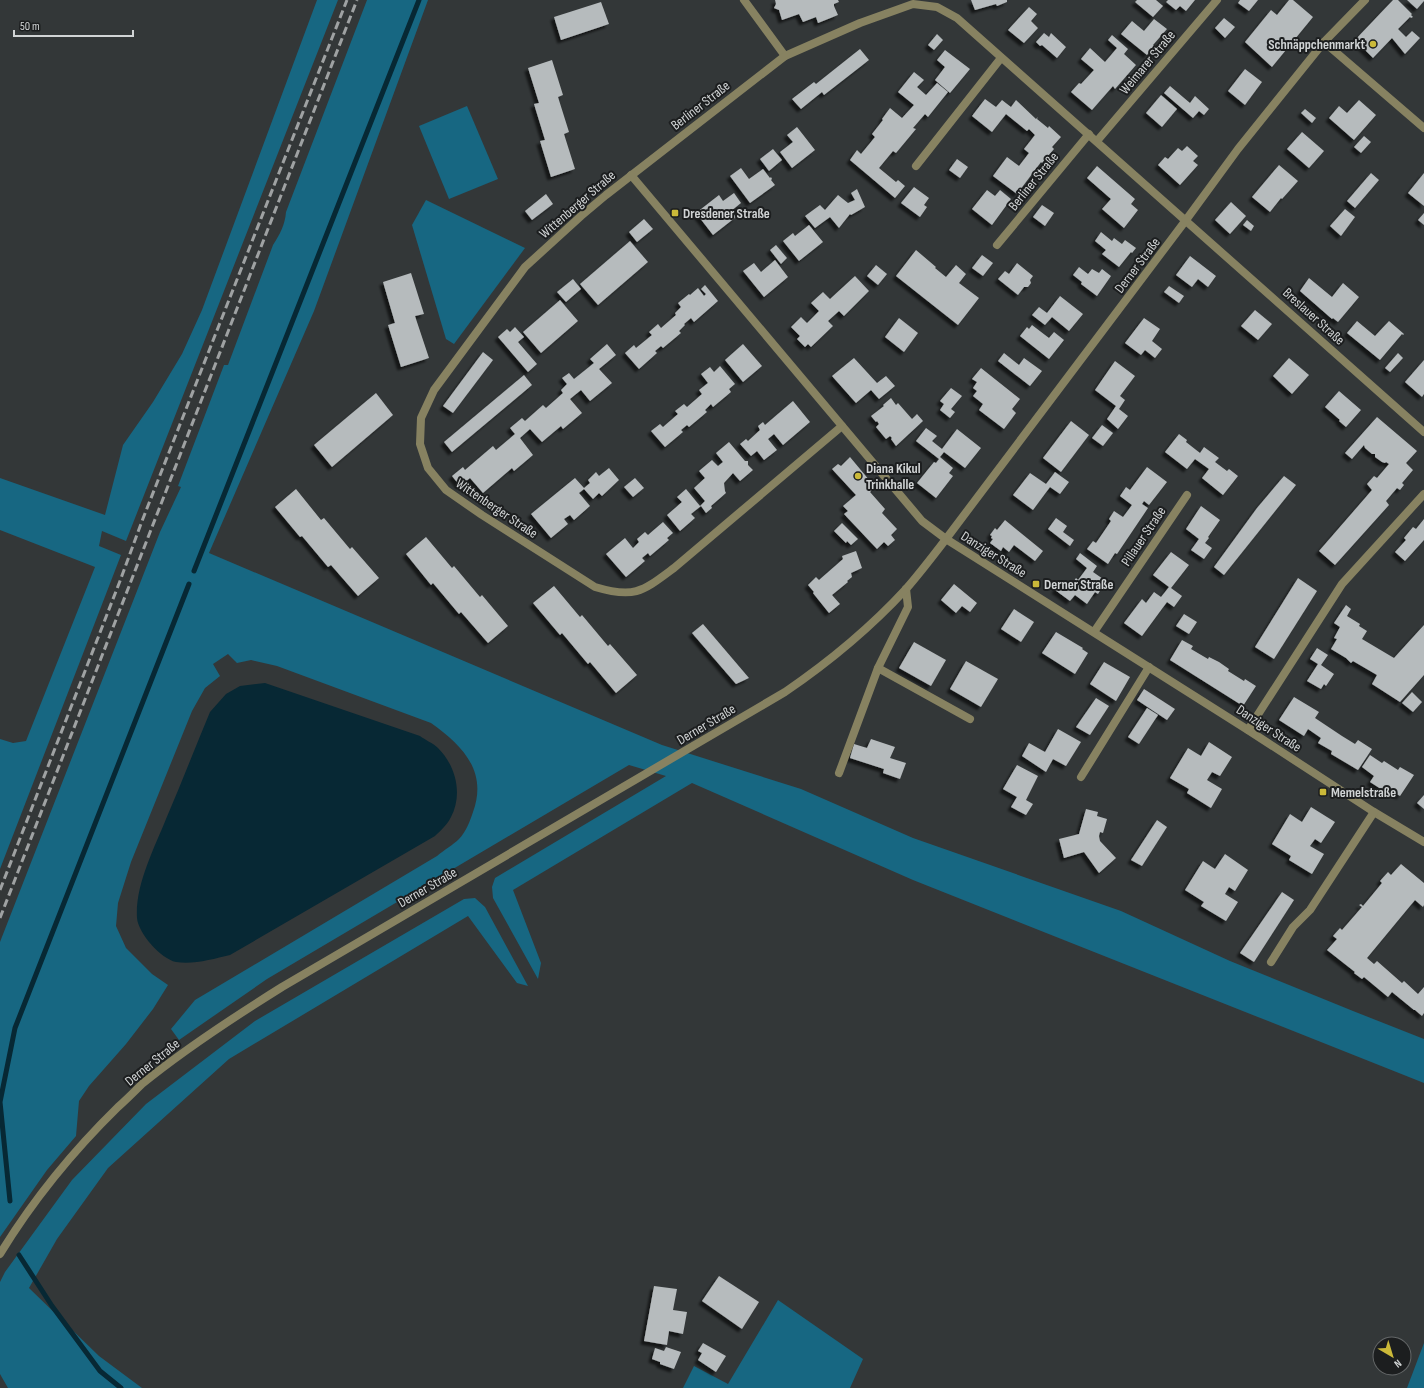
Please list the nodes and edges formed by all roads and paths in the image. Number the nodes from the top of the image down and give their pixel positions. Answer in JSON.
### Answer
{"nodes":[{"id":1,"x":744,"y":0,"type":"edge"},
{"id":2,"x":1217,"y":0,"type":"edge"},
{"id":3,"x":1365,"y":0,"type":"edge"},
{"id":4,"x":1324,"y":42,"type":"junction"},
{"id":5,"x":785,"y":56,"type":"junction"},
{"id":6,"x":1001,"y":58,"type":"junction"},
{"id":7,"x":1424,"y":128,"type":"edge"},
{"id":8,"x":1089,"y":134,"type":"junction"},
{"id":9,"x":1097,"y":141,"type":"junction"},
{"id":10,"x":916,"y":166,"type":"dead end"},
{"id":11,"x":631,"y":175,"type":"junction"},
{"id":12,"x":1186,"y":220,"type":"junction"},
{"id":13,"x":997,"y":246,"type":"dead end"},
{"id":14,"x":842,"y":426,"type":"junction"},
{"id":15,"x":1424,"y":432,"type":"edge"},
{"id":16,"x":1424,"y":494,"type":"edge"},
{"id":17,"x":1186,"y":495,"type":"dead end"},
{"id":18,"x":946,"y":539,"type":"junction"},
{"id":19,"x":906,"y":588,"type":"junction"},
{"id":20,"x":1094,"y":632,"type":"junction"},
{"id":21,"x":1149,"y":667,"type":"junction"},
{"id":22,"x":878,"y":668,"type":"junction"},
{"id":23,"x":970,"y":719,"type":"dead end"},
{"id":24,"x":1248,"y":730,"type":"junction"},
{"id":25,"x":838,"y":773,"type":"dead end"},
{"id":26,"x":1081,"y":777,"type":"dead end"},
{"id":27,"x":1374,"y":812,"type":"junction"},
{"id":28,"x":1424,"y":842,"type":"edge"},
{"id":29,"x":1271,"y":962,"type":"dead end"},
{"id":30,"x":0,"y":1254,"type":"edge"}],
"edges":[{"from":1,"to":5,"type":"street"},
{"from":2,"to":9,"type":"street","name":"Weimarer Straße"},
{"from":3,"to":4,"type":"street","name":"Derner Straße"},
{"from":4,"to":7,"type":"street"},
{"from":4,"to":12,"type":"street","name":"Derner Straße"},
{"from":5,"to":6,"type":"street","name":"Berliner Straße"},
{"from":5,"to":11,"type":"street","name":"Berliner Straße"},
{"from":6,"to":8,"type":"street","name":"Berliner Straße"},
{"from":6,"to":10,"type":"street"},
{"from":8,"to":9,"type":"street","name":"Berliner Straße"},
{"from":8,"to":13,"type":"street","name":"Berliner Straße"},
{"from":9,"to":12,"type":"street","name":"Berliner Straße"},
{"from":11,"to":14,"type":"street"},
{"from":11,"to":14,"type":"street","name":"Wittenberger Straße"},
{"from":12,"to":15,"type":"street","name":"Breslauer Straße"},
{"from":12,"to":18,"type":"street","name":"Derner Straße"},
{"from":14,"to":18,"type":"street"},
{"from":16,"to":24,"type":"street"},
{"from":17,"to":20,"type":"street","name":"Pillauer Straße"},
{"from":18,"to":19,"type":"street","name":"Derner Straße"},
{"from":18,"to":20,"type":"street","name":"Danziger Straße"},
{"from":19,"to":22,"type":"street"},
{"from":19,"to":30,"type":"street","name":"Derner Straße"},
{"from":20,"to":21,"type":"street","name":"Danziger Straße"},
{"from":21,"to":24,"type":"street","name":"Danziger Straße"},
{"from":21,"to":26,"type":"street"},
{"from":22,"to":23,"type":"street"},
{"from":22,"to":25,"type":"street"},
{"from":24,"to":27,"type":"street","name":"Danziger Straße"},
{"from":27,"to":28,"type":"street","name":"Danziger Straße"},
{"from":27,"to":29,"type":"street"}]}
